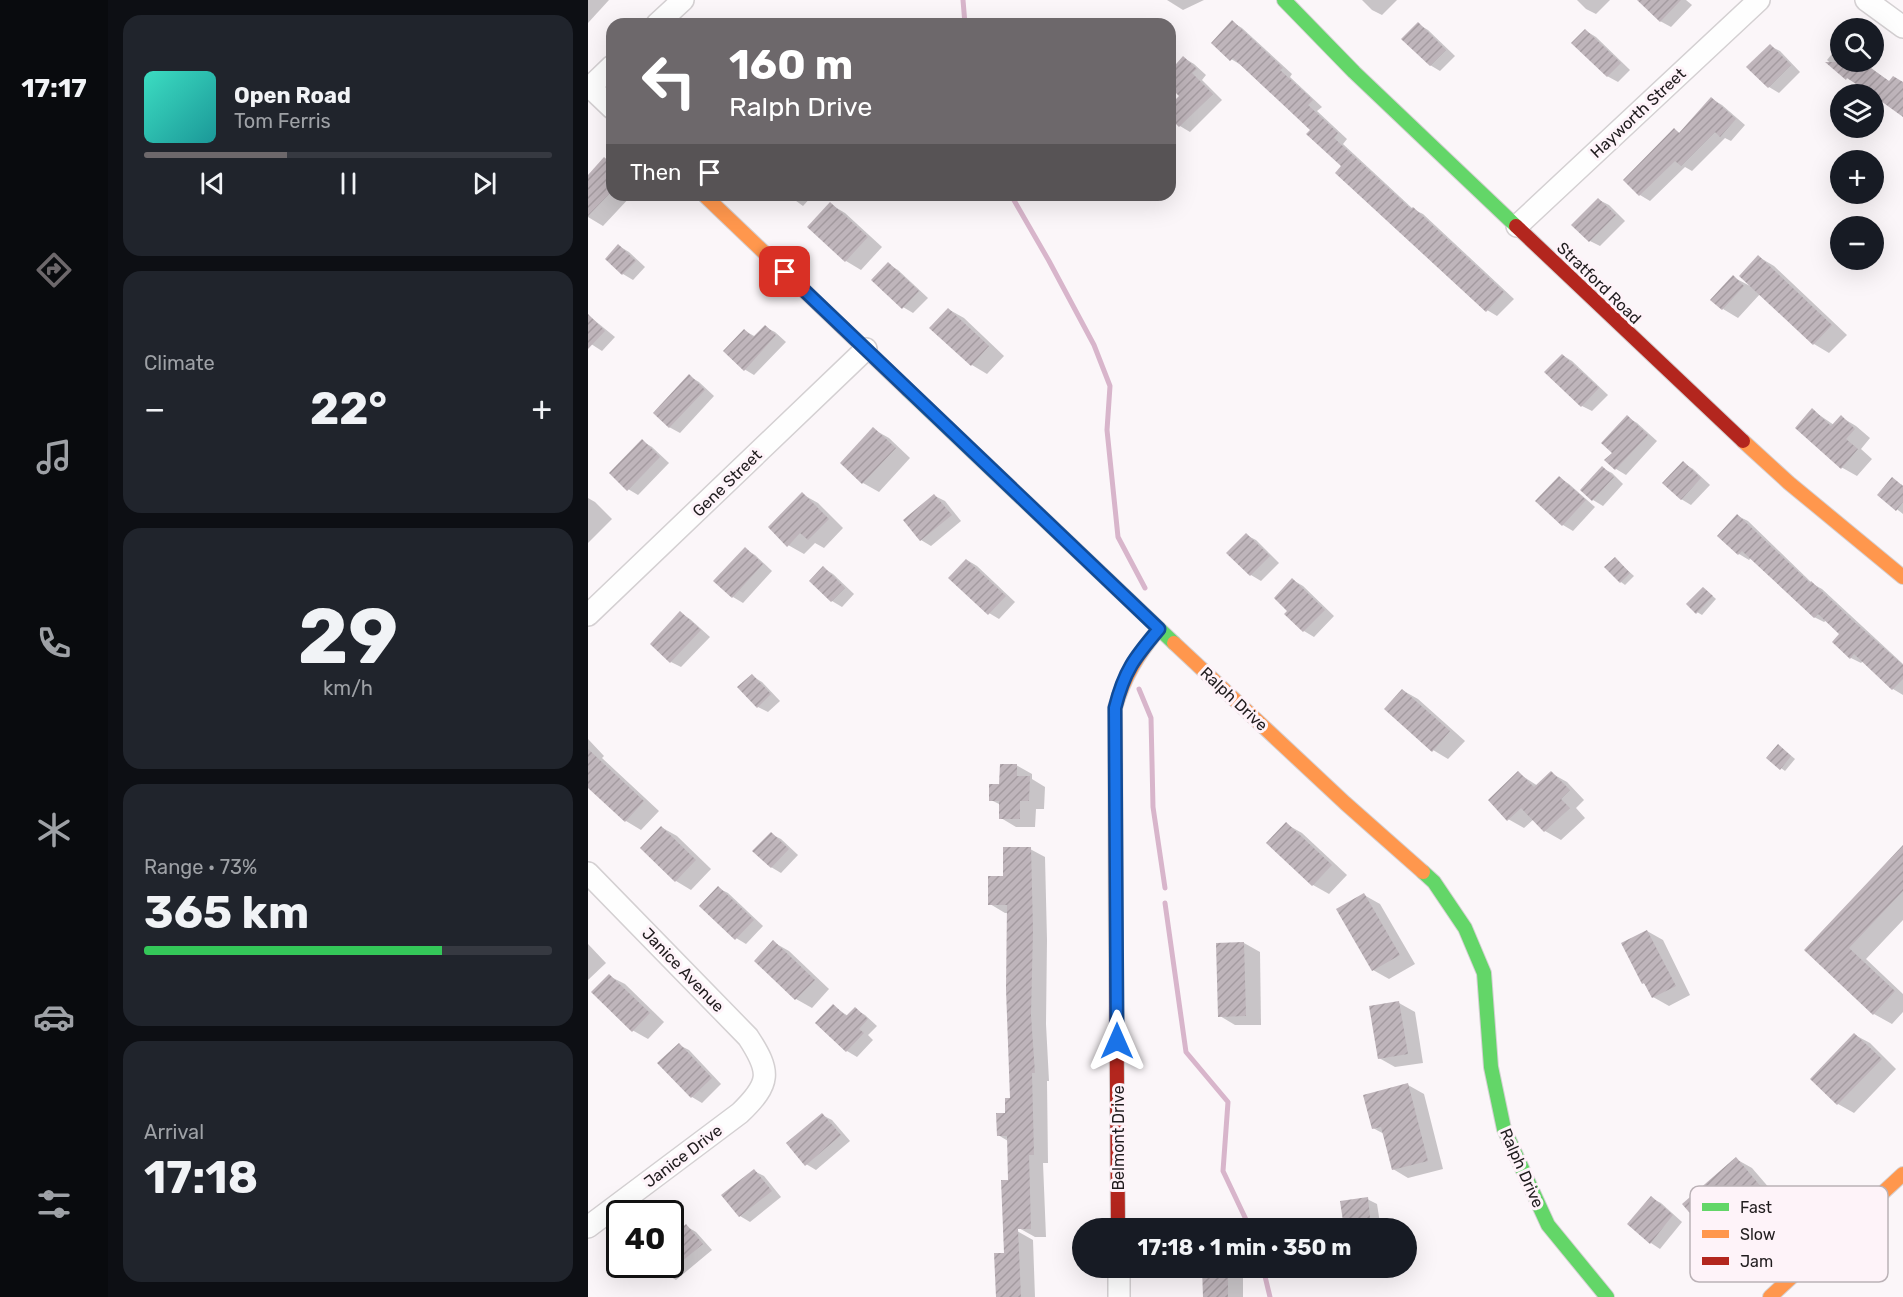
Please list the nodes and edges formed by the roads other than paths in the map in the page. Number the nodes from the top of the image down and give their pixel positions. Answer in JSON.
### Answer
{"nodes":[{"id":1,"x":683,"y":0,"type":"edge"},
{"id":2,"x":1284,"y":0,"type":"edge"},
{"id":3,"x":1759,"y":0,"type":"edge"},
{"id":4,"x":1866,"y":0,"type":"edge"},
{"id":5,"x":664,"y":18,"type":"edge"},
{"id":6,"x":1903,"y":27,"type":"edge"},
{"id":7,"x":606,"y":72,"type":"edge"},
{"id":8,"x":589,"y":88,"type":"edge"},
{"id":9,"x":606,"y":103,"type":"edge"},
{"id":10,"x":710,"y":201,"type":"edge"},
{"id":11,"x":1517,"y":226,"type":"junction"},
{"id":12,"x":866,"y":350,"type":"junction"},
{"id":13,"x":1903,"y":577,"type":"edge"},
{"id":14,"x":588,"y":615,"type":"edge"},
{"id":15,"x":1159,"y":629,"type":"junction"},
{"id":16,"x":588,"y":873,"type":"edge"},
{"id":17,"x":766,"y":1074,"type":"joint"},
{"id":18,"x":1903,"y":1174,"type":"edge"},
{"id":19,"x":1888,"y":1188,"type":"edge"},
{"id":20,"x":1118,"y":1218,"type":"edge"},
{"id":21,"x":588,"y":1227,"type":"edge"},
{"id":22,"x":1119,"y":1278,"type":"edge"},
{"id":23,"x":1786,"y":1282,"type":"edge"},
{"id":24,"x":1119,"y":1297,"type":"edge"},
{"id":25,"x":1607,"y":1297,"type":"edge"},
{"id":26,"x":1770,"y":1297,"type":"edge"}],
"edges":[{"from":1,"to":5,"type":"street"},
{"from":2,"to":11,"type":"street","name":"Stratford Road"},
{"from":3,"to":11,"type":"street","name":"Hayworth Street"},
{"from":4,"to":6,"type":"street"},
{"from":7,"to":8,"type":"street"},
{"from":8,"to":9,"type":"street"},
{"from":10,"to":12,"type":"street","name":"Ralph Drive"},
{"from":11,"to":13,"type":"street","name":"Stratford Road"},
{"from":12,"to":14,"type":"street","name":"Gene Street"},
{"from":12,"to":15,"type":"street","name":"Ralph Drive"},
{"from":15,"to":20,"type":"street","name":"Belmont Drive"},
{"from":15,"to":25,"type":"street","name":"Ralph Drive"},
{"from":16,"to":17,"type":"street","name":"Janice Avenue"},
{"from":17,"to":21,"type":"street","name":"Janice Drive"},
{"from":18,"to":19,"type":"street"},
{"from":22,"to":24,"type":"street"},
{"from":23,"to":26,"type":"street"}]}
